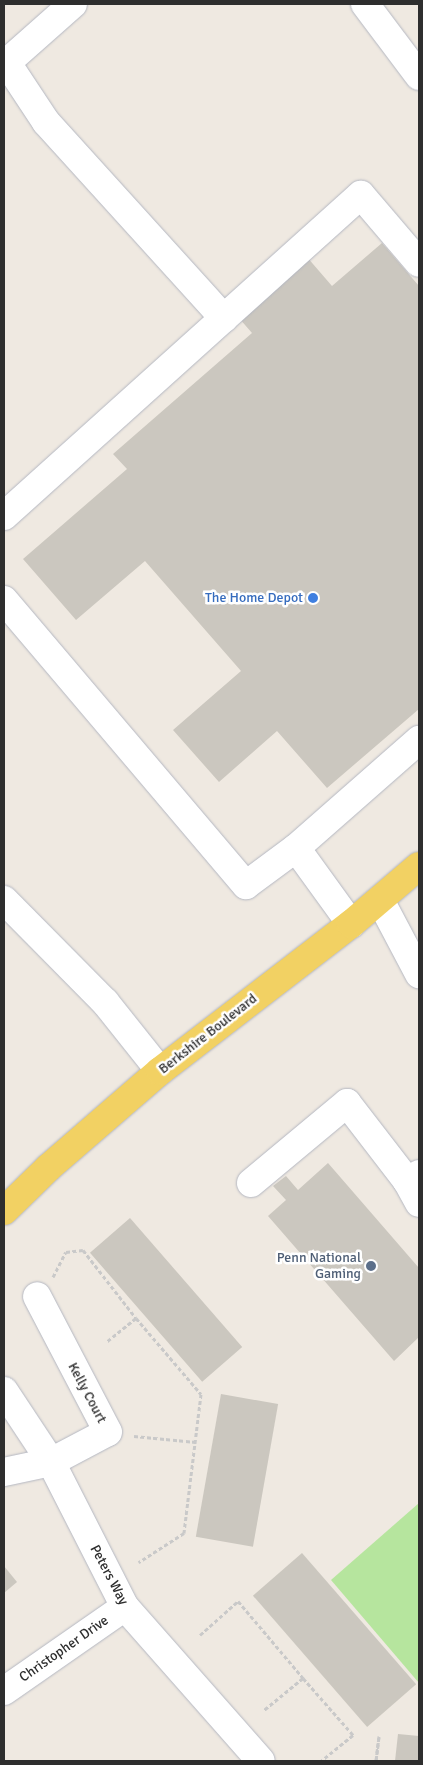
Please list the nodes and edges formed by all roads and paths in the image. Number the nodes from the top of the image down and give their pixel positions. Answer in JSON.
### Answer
{"nodes":[{"id":1,"x":365,"y":4,"type":"edge"},
{"id":2,"x":67,"y":6,"type":"edge"},
{"id":3,"x":5,"y":64,"type":"edge"},
{"id":4,"x":419,"y":76,"type":"edge"},
{"id":5,"x":419,"y":263,"type":"edge"},
{"id":6,"x":224,"y":318,"type":"junction"},
{"id":7,"x":4,"y":516,"type":"edge"},
{"id":8,"x":4,"y":600,"type":"edge"},
{"id":9,"x":419,"y":740,"type":"edge"},
{"id":10,"x":296,"y":848,"type":"junction"},
{"id":11,"x":419,"y":866,"type":"edge"},
{"id":12,"x":4,"y":900,"type":"edge"},
{"id":13,"x":380,"y":900,"type":"junction"},
{"id":14,"x":351,"y":924,"type":"junction"},
{"id":15,"x":419,"y":974,"type":"edge"},
{"id":16,"x":160,"y":1071,"type":"junction"},
{"id":17,"x":251,"y":1183,"type":"dead end"},
{"id":18,"x":415,"y":1186,"type":"edge"},
{"id":19,"x":4,"y":1211,"type":"edge"},
{"id":20,"x":44,"y":1289,"type":"joint"},
{"id":21,"x":136,"y":1318,"type":"junction"},
{"id":22,"x":106,"y":1342,"type":"dead end"},
{"id":23,"x":4,"y":1391,"type":"edge"},
{"id":24,"x":131,"y":1435,"type":"dead end"},
{"id":25,"x":196,"y":1442,"type":"junction"},
{"id":26,"x":51,"y":1462,"type":"junction"},
{"id":27,"x":4,"y":1472,"type":"edge"},
{"id":28,"x":138,"y":1562,"type":"dead end"},
{"id":29,"x":125,"y":1607,"type":"junction"},
{"id":30,"x":200,"y":1635,"type":"dead end"},
{"id":31,"x":303,"y":1678,"type":"junction"},
{"id":32,"x":4,"y":1691,"type":"edge"},
{"id":33,"x":264,"y":1710,"type":"dead end"},
{"id":34,"x":261,"y":1761,"type":"edge"},
{"id":35,"x":321,"y":1761,"type":"edge"},
{"id":36,"x":376,"y":1761,"type":"edge"}],
"edges":[{"from":1,"to":4,"type":"street"},
{"from":2,"to":3,"type":"street"},
{"from":3,"to":6,"type":"street"},
{"from":5,"to":6,"type":"street"},
{"from":6,"to":7,"type":"street"},
{"from":8,"to":10,"type":"street"},
{"from":9,"to":10,"type":"street"},
{"from":10,"to":14,"type":"street"},
{"from":11,"to":13,"type":"main road","name":"Berkshire Boulevard"},
{"from":12,"to":16,"type":"street"},
{"from":13,"to":14,"type":"main road","name":"Berkshire Boulevard"},
{"from":13,"to":15,"type":"street"},
{"from":14,"to":16,"type":"main road","name":"Berkshire Boulevard"},
{"from":16,"to":19,"type":"main road","name":"Berkshire Boulevard"},
{"from":17,"to":18,"type":"street"},
{"from":20,"to":21,"type":"path"},
{"from":20,"to":26,"type":"street","name":"Kelly Court"},
{"from":21,"to":22,"type":"path"},
{"from":21,"to":25,"type":"path"},
{"from":23,"to":26,"type":"street","name":"Peters Way"},
{"from":24,"to":25,"type":"path"},
{"from":25,"to":28,"type":"path"},
{"from":26,"to":27,"type":"street"},
{"from":26,"to":29,"type":"street","name":"Peters Way"},
{"from":29,"to":32,"type":"street","name":"Christopher Drive"},
{"from":29,"to":34,"type":"street","name":"Peters Way"},
{"from":30,"to":31,"type":"path"},
{"from":31,"to":33,"type":"path"},
{"from":31,"to":35,"type":"path"},
{"from":36,"to":36,"type":"path"}]}
